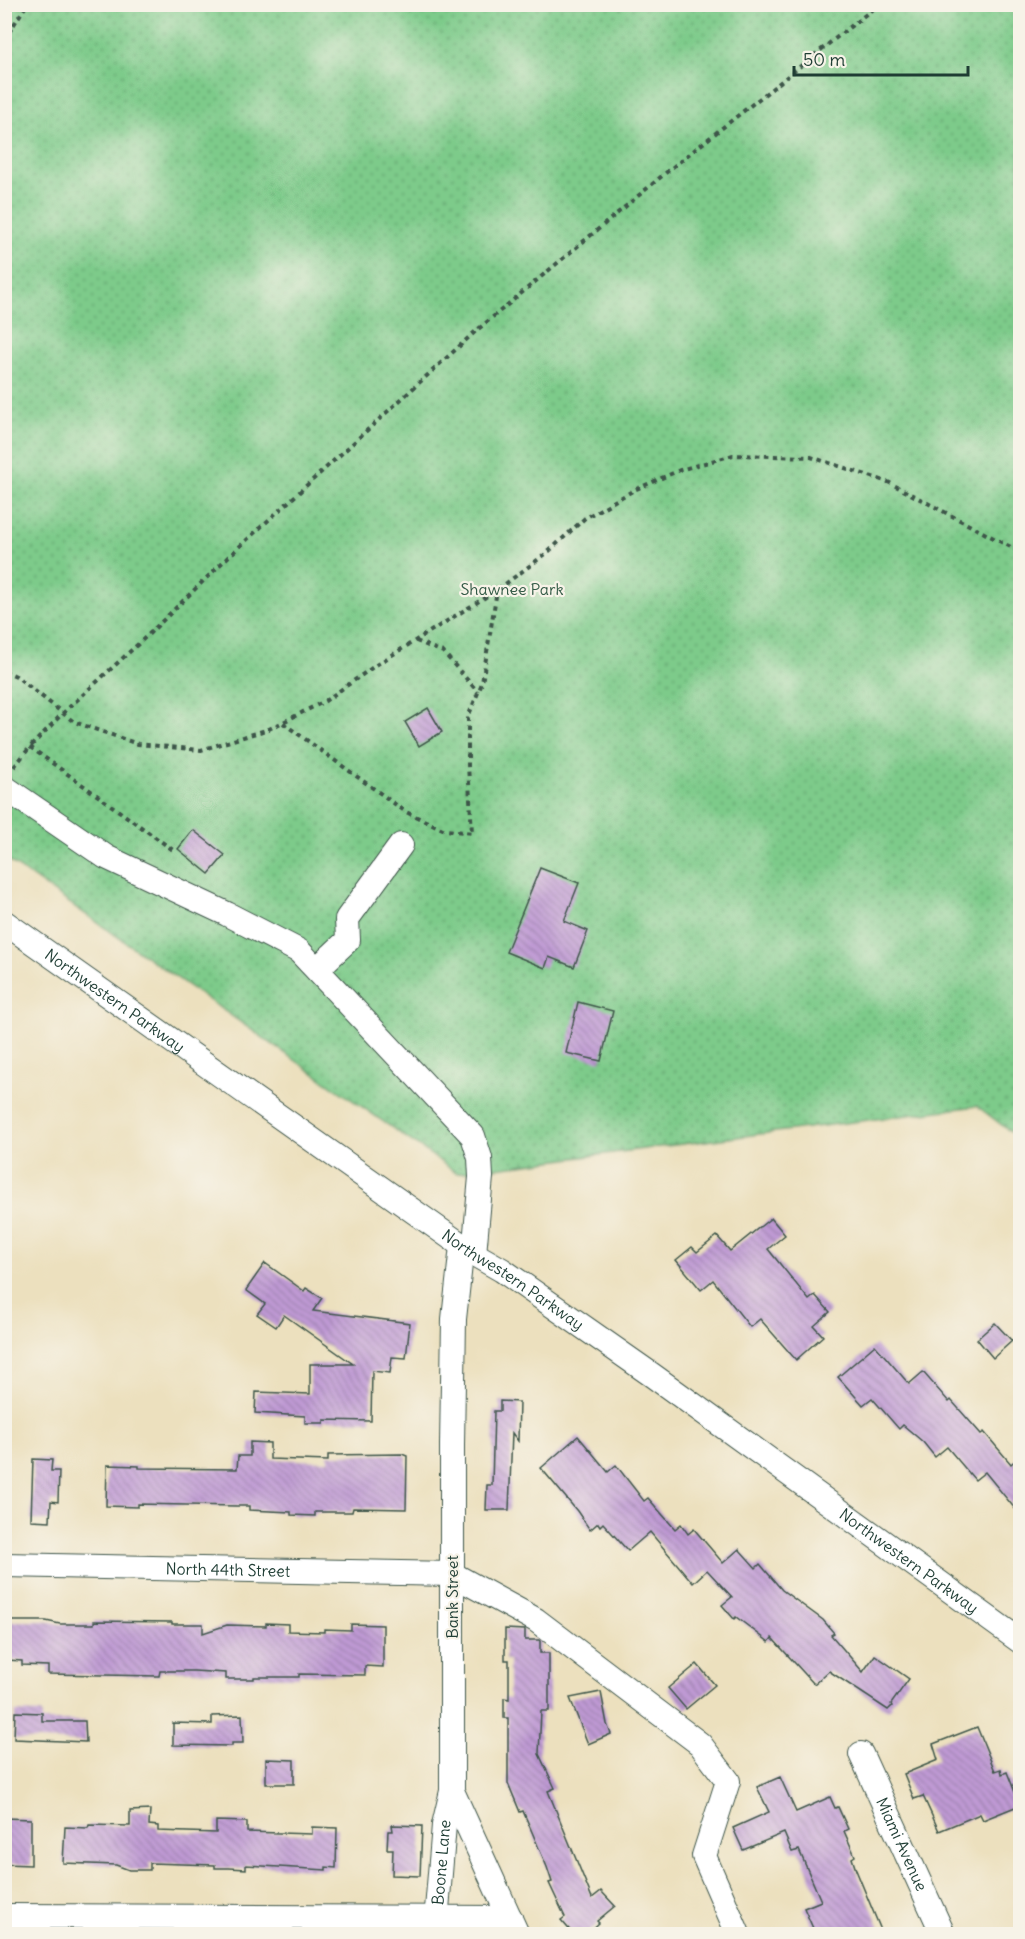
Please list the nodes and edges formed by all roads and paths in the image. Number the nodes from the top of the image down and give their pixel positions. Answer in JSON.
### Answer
{"nodes":[{"id":1,"x":27,"y":4,"type":"edge"},
{"id":2,"x":879,"y":4,"type":"edge"},
{"id":3,"x":4,"y":40,"type":"edge"},
{"id":4,"x":1020,"y":552,"type":"edge"},
{"id":5,"x":497,"y":590,"type":"junction"},
{"id":6,"x":415,"y":640,"type":"junction"},
{"id":7,"x":4,"y":671,"type":"edge"},
{"id":8,"x":478,"y":692,"type":"junction"},
{"id":9,"x":63,"y":713,"type":"junction"},
{"id":10,"x":283,"y":723,"type":"junction"},
{"id":11,"x":30,"y":747,"type":"junction"},
{"id":12,"x":8,"y":779,"type":"edge"},
{"id":13,"x":401,"y":845,"type":"dead end"},
{"id":14,"x":173,"y":850,"type":"dead end"},
{"id":15,"x":4,"y":922,"type":"edge"},
{"id":16,"x":317,"y":969,"type":"junction"},
{"id":17,"x":468,"y":1250,"type":"junction"},
{"id":18,"x":4,"y":1565,"type":"edge"},
{"id":19,"x":452,"y":1574,"type":"junction"},
{"id":20,"x":1020,"y":1641,"type":"edge"},
{"id":21,"x":861,"y":1754,"type":"dead end"},
{"id":22,"x":453,"y":1791,"type":"junction"},
{"id":23,"x":4,"y":1916,"type":"edge"},
{"id":24,"x":435,"y":1927,"type":"edge"},
{"id":25,"x":513,"y":1927,"type":"edge"},
{"id":26,"x":738,"y":1935,"type":"edge"},
{"id":27,"x":943,"y":1935,"type":"edge"}],
"edges":[{"from":1,"to":3,"type":"path"},
{"from":2,"to":9,"type":"path"},
{"from":4,"to":5,"type":"path"},
{"from":5,"to":6,"type":"path"},
{"from":5,"to":8,"type":"path"},
{"from":6,"to":8,"type":"path"},
{"from":6,"to":10,"type":"path"},
{"from":7,"to":9,"type":"path"},
{"from":8,"to":10,"type":"path"},
{"from":9,"to":10,"type":"path"},
{"from":9,"to":11,"type":"path"},
{"from":11,"to":12,"type":"path"},
{"from":11,"to":14,"type":"path"},
{"from":12,"to":16,"type":"street","name":"Bank Street"},
{"from":13,"to":16,"type":"street"},
{"from":15,"to":17,"type":"street","name":"Northwestern Parkway"},
{"from":16,"to":17,"type":"street","name":"Bank Street"},
{"from":17,"to":19,"type":"street","name":"Bank Street"},
{"from":17,"to":20,"type":"street","name":"Northwestern Parkway"},
{"from":18,"to":19,"type":"street","name":"North 44th Street"},
{"from":19,"to":22,"type":"street","name":"Bank Street"},
{"from":19,"to":26,"type":"street"},
{"from":21,"to":27,"type":"street","name":"Miami Avenue"},
{"from":22,"to":24,"type":"street","name":"Boone Lane"},
{"from":22,"to":25,"type":"street","name":"Bank Street"},
{"from":23,"to":24,"type":"street"},
{"from":24,"to":25,"type":"street"}]}
